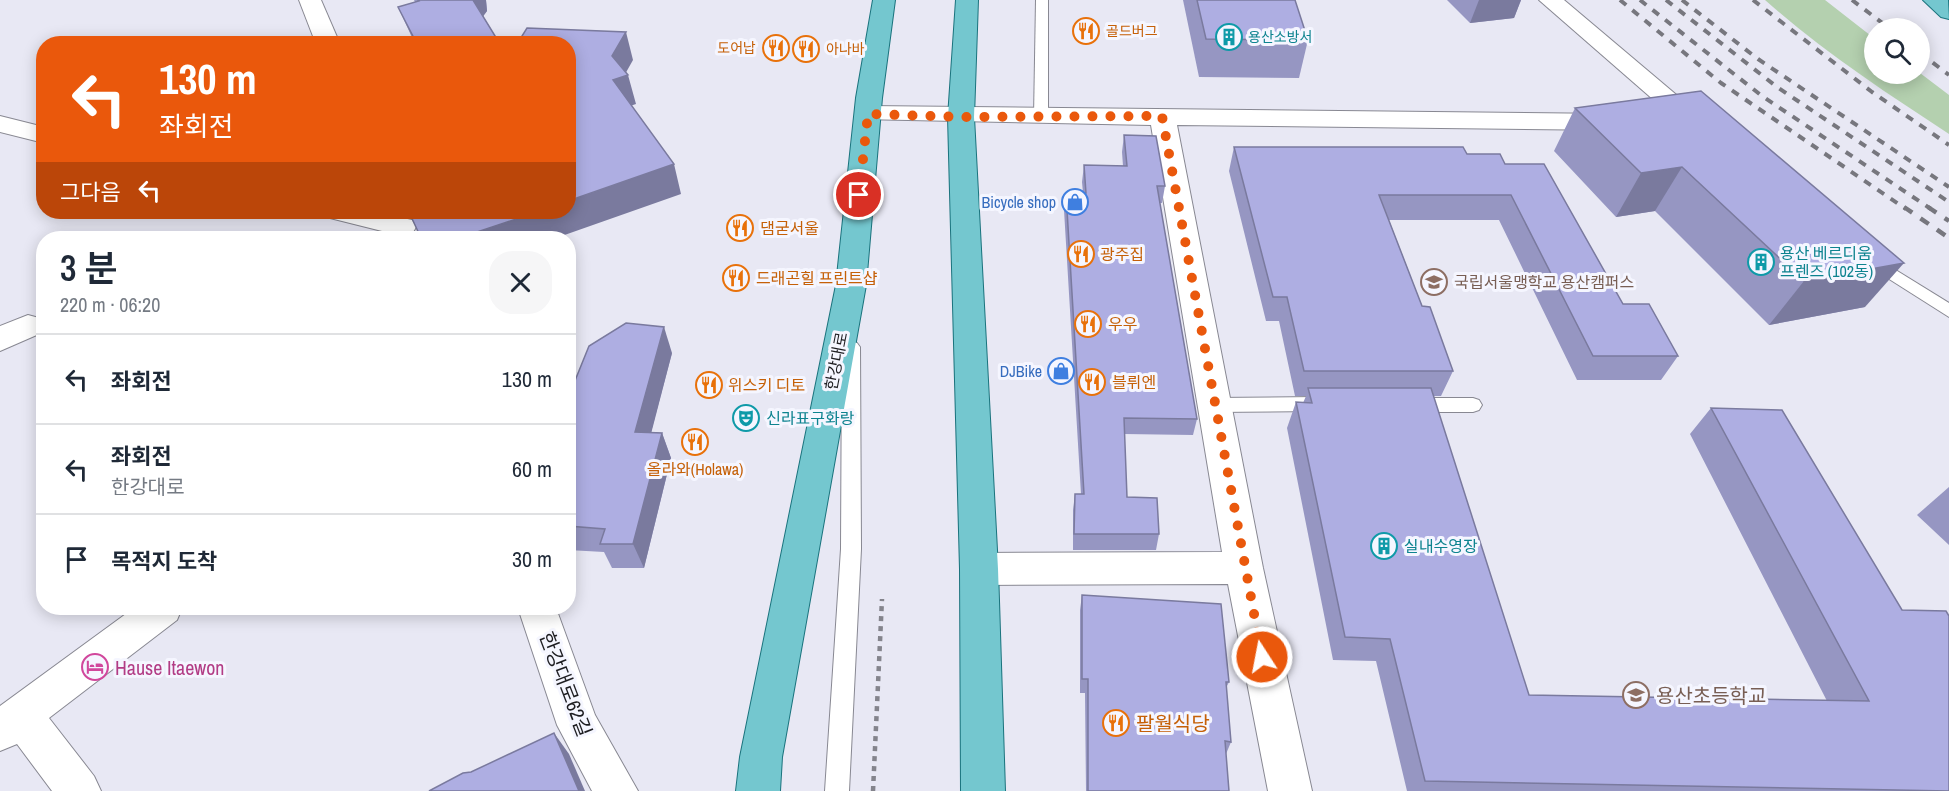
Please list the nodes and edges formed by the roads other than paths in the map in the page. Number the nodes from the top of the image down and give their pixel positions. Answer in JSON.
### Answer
{"nodes":[{"id":1,"x":295,"y":0,"type":"edge"},
{"id":2,"x":310,"y":0,"type":"edge"},
{"id":3,"x":884,"y":0,"type":"edge"},
{"id":4,"x":967,"y":0,"type":"edge"},
{"id":5,"x":1042,"y":0,"type":"edge"},
{"id":6,"x":1550,"y":0,"type":"edge"},
{"id":7,"x":1934,"y":0,"type":"edge"},
{"id":8,"x":1949,"y":12,"type":"edge"},
{"id":9,"x":325,"y":36,"type":"edge"},
{"id":10,"x":868,"y":114,"type":"junction"},
{"id":11,"x":1162,"y":116,"type":"junction"},
{"id":12,"x":961,"y":117,"type":"junction"},
{"id":13,"x":1041,"y":117,"type":"junction"},
{"id":14,"x":5,"y":129,"type":"edge"},
{"id":15,"x":36,"y":134,"type":"edge"},
{"id":16,"x":370,"y":219,"type":"edge"},
{"id":17,"x":401,"y":226,"type":"edge"},
{"id":18,"x":1857,"y":248,"type":"edge"},
{"id":19,"x":850,"y":285,"type":"junction"},
{"id":20,"x":1949,"y":311,"type":"edge"},
{"id":21,"x":28,"y":326,"type":"dead end"},
{"id":22,"x":0,"y":340,"type":"edge"},
{"id":23,"x":1341,"y":404,"type":"edge"},
{"id":24,"x":1214,"y":405,"type":"junction"},
{"id":25,"x":1401,"y":405,"type":"edge"},
{"id":26,"x":1473,"y":405,"type":"dead end"},
{"id":27,"x":1244,"y":568,"type":"junction"},
{"id":28,"x":979,"y":569,"type":"junction"},
{"id":29,"x":154,"y":615,"type":"edge"},
{"id":30,"x":538,"y":615,"type":"edge"},
{"id":31,"x":10,"y":723,"type":"edge"},
{"id":32,"x":752,"y":780,"type":"edge"},
{"id":33,"x":982,"y":788,"type":"edge"},
{"id":34,"x":79,"y":791,"type":"edge"},
{"id":35,"x":616,"y":791,"type":"edge"},
{"id":36,"x":837,"y":791,"type":"edge"},
{"id":37,"x":1290,"y":791,"type":"edge"}],
"edges":[{"from":1,"to":2,"type":"street"},
{"from":2,"to":9,"type":"street"},
{"from":3,"to":10,"type":"main road","name":"한강대로"},
{"from":4,"to":12,"type":"main road"},
{"from":5,"to":13,"type":"lane"},
{"from":6,"to":11,"type":"street"},
{"from":7,"to":8,"type":"main road"},
{"from":10,"to":12,"type":"street"},
{"from":10,"to":19,"type":"main road","name":"한강대로"},
{"from":11,"to":13,"type":"street"},
{"from":11,"to":24,"type":"street"},
{"from":12,"to":13,"type":"street"},
{"from":12,"to":28,"type":"main road"},
{"from":14,"to":15,"type":"street"},
{"from":16,"to":17,"type":"street"},
{"from":18,"to":20,"type":"lane"},
{"from":19,"to":32,"type":"main road","name":"한강대로"},
{"from":19,"to":36,"type":"lane"},
{"from":21,"to":22,"type":"street"},
{"from":23,"to":24,"type":"lane"},
{"from":24,"to":27,"type":"street"},
{"from":25,"to":26,"type":"lane"},
{"from":27,"to":28,"type":"street"},
{"from":27,"to":37,"type":"street"},
{"from":28,"to":33,"type":"main road"},
{"from":29,"to":31,"type":"street"},
{"from":30,"to":35,"type":"street","name":"한강대로62길"},
{"from":31,"to":34,"type":"street"}]}
